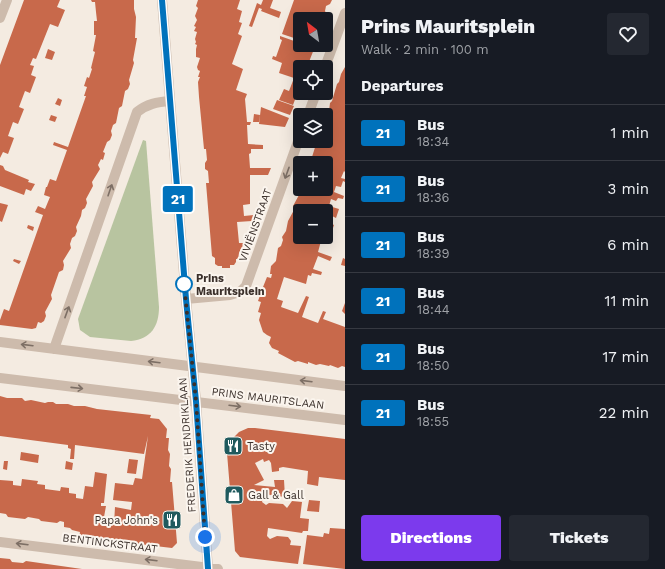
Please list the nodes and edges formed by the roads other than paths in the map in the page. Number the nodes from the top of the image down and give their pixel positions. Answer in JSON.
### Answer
{"nodes":[{"id":1,"x":7,"y":0,"type":"edge"},
{"id":2,"x":162,"y":0,"type":"edge"},
{"id":3,"x":345,"y":13,"type":"edge"},
{"id":4,"x":0,"y":18,"type":"edge"},
{"id":5,"x":328,"y":60,"type":"edge"},
{"id":6,"x":170,"y":101,"type":"junction"},
{"id":7,"x":296,"y":148,"type":"edge"},
{"id":8,"x":186,"y":299,"type":"junction"},
{"id":9,"x":0,"y":342,"type":"edge"},
{"id":10,"x":54,"y":349,"type":"junction"},
{"id":11,"x":193,"y":366,"type":"junction"},
{"id":12,"x":0,"y":378,"type":"edge"},
{"id":13,"x":345,"y":386,"type":"edge"},
{"id":14,"x":196,"y":401,"type":"junction"},
{"id":15,"x":345,"y":420,"type":"edge"},
{"id":16,"x":0,"y":542,"type":"edge"},
{"id":17,"x":211,"y":568,"type":"edge"}],
"edges":[{"from":1,"to":4,"type":"street"},
{"from":2,"to":6,"type":"street"},
{"from":3,"to":5,"type":"street"},
{"from":6,"to":8,"type":"street"},
{"from":10,"to":6,"type":"street","one_way":true},
{"from":7,"to":8,"type":"street","name":"VIVIËNSTRAAT","one_way":true},
{"from":8,"to":11,"type":"street"},
{"from":10,"to":9,"type":"street","one_way":true},
{"from":11,"to":10,"type":"street","one_way":true},
{"from":13,"to":11,"type":"street","name":"PRINS MAURITSLAAN","one_way":true},
{"from":11,"to":14,"type":"street","name":"FREDERIK HENDRIKLAAN"},
{"from":12,"to":14,"type":"street","name":"PRINS MAURITSLAAN","one_way":true},
{"from":14,"to":15,"type":"street","name":"PRINS MAURITSLAAN","one_way":true},
{"from":14,"to":17,"type":"street","name":"FREDERIK HENDRIKLAAN"},
{"from":17,"to":16,"type":"street","name":"BENTINCKSTRAAT","one_way":true}]}
